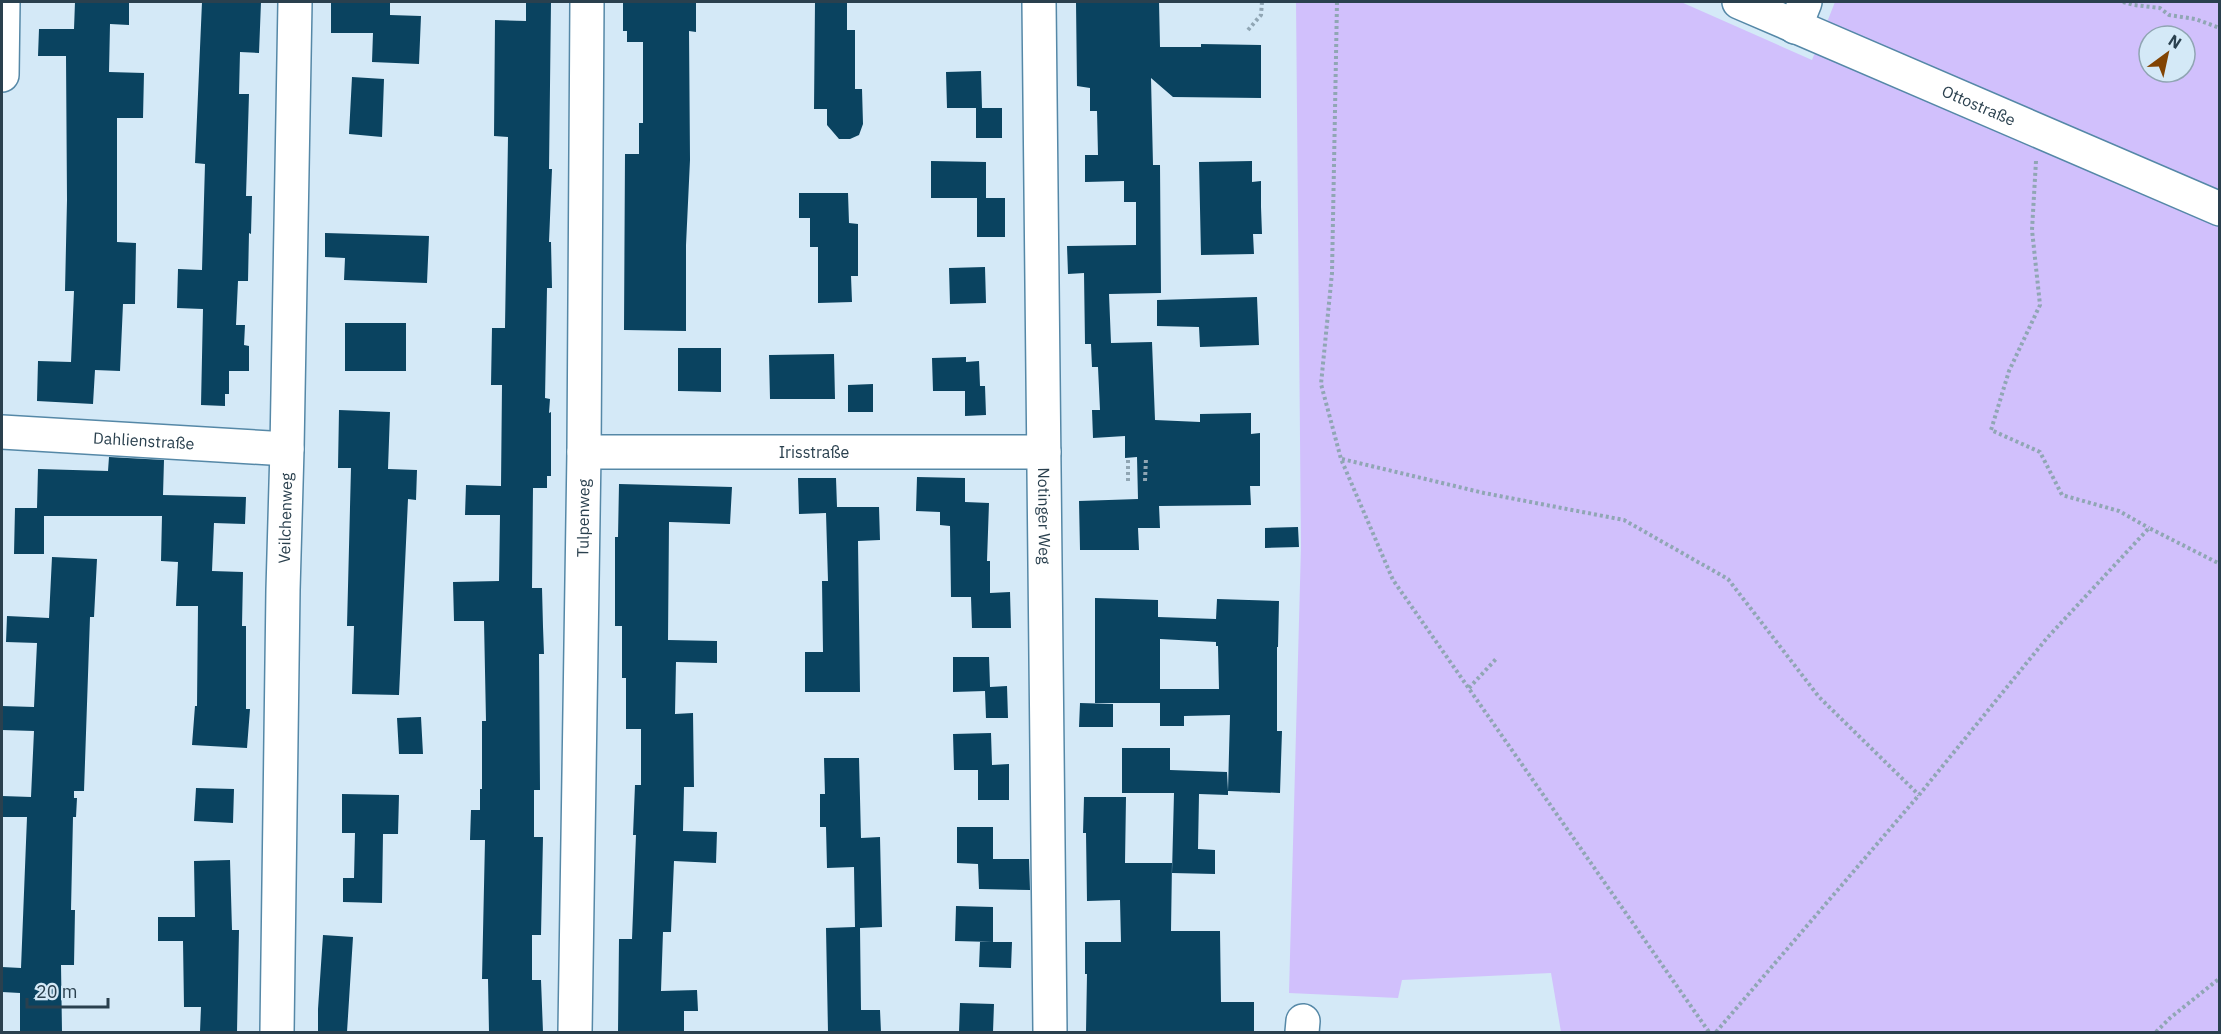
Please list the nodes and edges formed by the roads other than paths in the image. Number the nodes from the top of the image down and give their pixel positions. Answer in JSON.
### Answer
{"nodes":[{"id":1,"x":3,"y":2,"type":"edge"},
{"id":2,"x":295,"y":2,"type":"edge"},
{"id":3,"x":587,"y":2,"type":"edge"},
{"id":4,"x":1039,"y":2,"type":"edge"},
{"id":5,"x":1739,"y":2,"type":"edge"},
{"id":6,"x":1800,"y":14,"type":"edge"},
{"id":7,"x":2,"y":75,"type":"edge"},
{"id":8,"x":2220,"y":208,"type":"edge"},
{"id":9,"x":2,"y":432,"type":"edge"},
{"id":10,"x":287,"y":449,"type":"junction"},
{"id":11,"x":584,"y":452,"type":"junction"},
{"id":12,"x":1044,"y":452,"type":"junction"},
{"id":13,"x":277,"y":1032,"type":"edge"},
{"id":14,"x":575,"y":1032,"type":"edge"},
{"id":15,"x":1050,"y":1032,"type":"edge"}],
"edges":[{"from":1,"to":7,"type":"street"},
{"from":2,"to":10,"type":"street","name":"Veilchenweg"},
{"from":3,"to":11,"type":"street","name":"Tulpenweg"},
{"from":4,"to":12,"type":"street","name":"Notinger Weg"},
{"from":5,"to":6,"type":"street","name":"Ottostraße"},
{"from":6,"to":8,"type":"street","name":"Ottostraße"},
{"from":9,"to":10,"type":"street","name":"Dahlienstraße"},
{"from":10,"to":13,"type":"street","name":"Veilchenweg"},
{"from":11,"to":12,"type":"street","name":"Irisstraße"},
{"from":11,"to":14,"type":"street","name":"Tulpenweg"},
{"from":12,"to":15,"type":"street","name":"Notinger Weg"}]}
